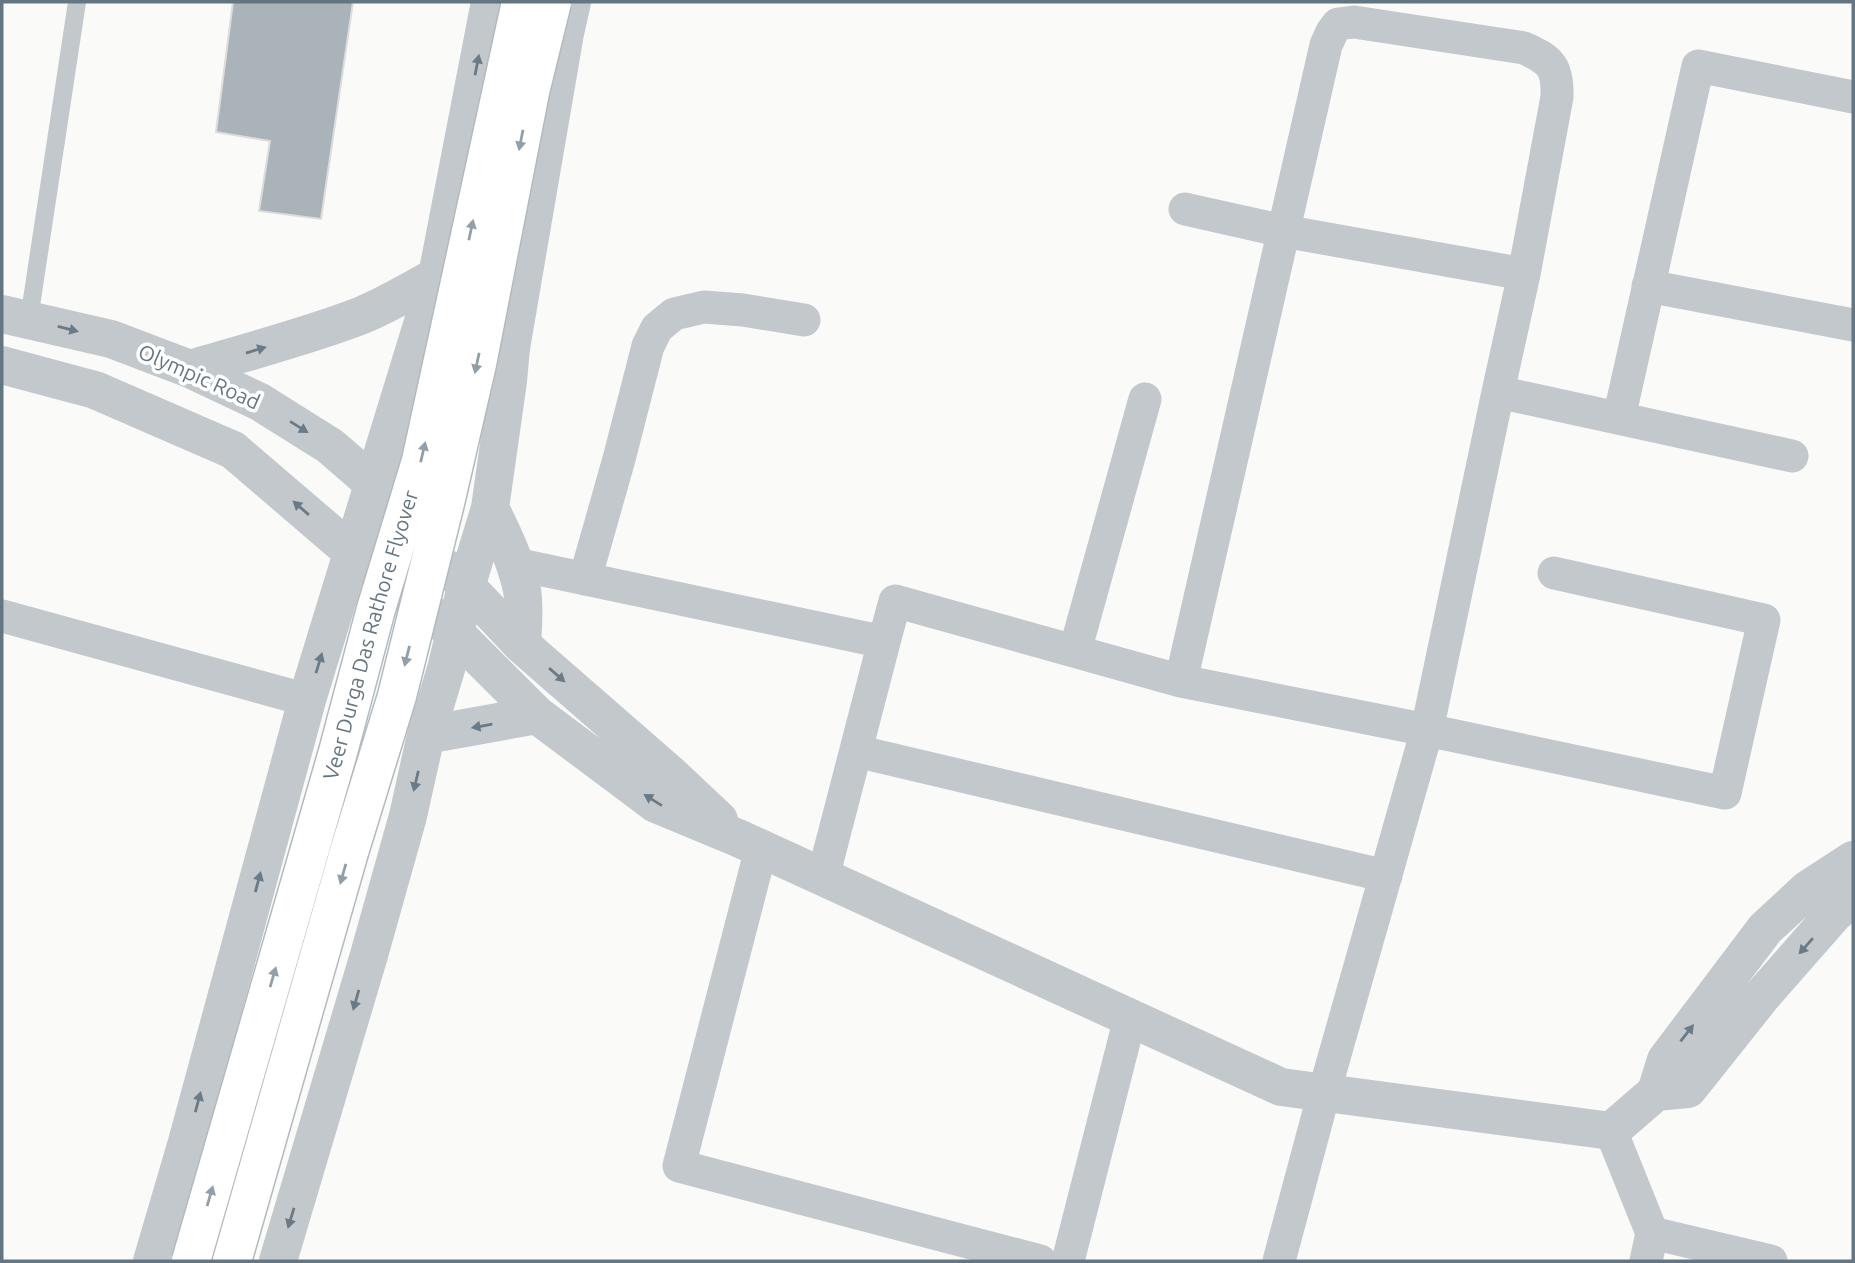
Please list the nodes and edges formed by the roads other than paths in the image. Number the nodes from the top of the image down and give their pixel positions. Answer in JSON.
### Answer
{"nodes":[{"id":1,"x":77,"y":2,"type":"edge"},
{"id":2,"x":490,"y":2,"type":"edge"},
{"id":3,"x":521,"y":2,"type":"edge"},
{"id":4,"x":552,"y":2,"type":"edge"},
{"id":5,"x":572,"y":2,"type":"edge"},
{"id":6,"x":1853,"y":97,"type":"edge"},
{"id":7,"x":1185,"y":209,"type":"dead end"},
{"id":8,"x":1283,"y":231,"type":"junction"},
{"id":9,"x":1524,"y":274,"type":"junction"},
{"id":10,"x":436,"y":276,"type":"junction"},
{"id":11,"x":1648,"y":286,"type":"junction"},
{"id":12,"x":519,"y":308,"type":"junction"},
{"id":13,"x":15,"y":316,"type":"edge"},
{"id":14,"x":804,"y":320,"type":"dead end"},
{"id":15,"x":1853,"y":325,"type":"edge"},
{"id":16,"x":2,"y":365,"type":"edge"},
{"id":17,"x":190,"y":369,"type":"junction"},
{"id":18,"x":1498,"y":392,"type":"junction"},
{"id":19,"x":1145,"y":399,"type":"dead end"},
{"id":20,"x":1619,"y":418,"type":"junction"},
{"id":21,"x":1792,"y":456,"type":"dead end"},
{"id":22,"x":374,"y":484,"type":"junction"},
{"id":23,"x":490,"y":508,"type":"junction"},
{"id":24,"x":352,"y":552,"type":"junction"},
{"id":25,"x":515,"y":564,"type":"junction"},
{"id":26,"x":1554,"y":573,"type":"dead end"},
{"id":27,"x":585,"y":579,"type":"junction"},
{"id":28,"x":466,"y":587,"type":"junction"},
{"id":29,"x":2,"y":617,"type":"edge"},
{"id":30,"x":454,"y":632,"type":"junction"},
{"id":31,"x":884,"y":642,"type":"junction"},
{"id":32,"x":522,"y":645,"type":"junction"},
{"id":33,"x":1075,"y":651,"type":"junction"},
{"id":34,"x":1181,"y":681,"type":"junction"},
{"id":35,"x":307,"y":700,"type":"junction"},
{"id":36,"x":537,"y":715,"type":"junction"},
{"id":37,"x":1427,"y":730,"type":"junction"},
{"id":38,"x":426,"y":735,"type":"junction"},
{"id":39,"x":856,"y":751,"type":"junction"},
{"id":40,"x":749,"y":843,"type":"junction"},
{"id":41,"x":1853,"y":860,"type":"edge"},
{"id":42,"x":1386,"y":876,"type":"junction"},
{"id":43,"x":823,"y":877,"type":"junction"},
{"id":44,"x":1853,"y":897,"type":"edge"},
{"id":45,"x":1130,"y":1018,"type":"junction"},
{"id":46,"x":1656,"y":1092,"type":"junction"},
{"id":47,"x":1324,"y":1093,"type":"junction"},
{"id":48,"x":1611,"y":1131,"type":"junction"},
{"id":49,"x":1649,"y":1247,"type":"edge"},
{"id":50,"x":152,"y":1261,"type":"edge"},
{"id":51,"x":191,"y":1261,"type":"edge"},
{"id":52,"x":232,"y":1261,"type":"edge"},
{"id":53,"x":278,"y":1261,"type":"edge"},
{"id":54,"x":1040,"y":1261,"type":"edge"},
{"id":55,"x":1068,"y":1261,"type":"edge"},
{"id":56,"x":1279,"y":1261,"type":"edge"},
{"id":57,"x":1771,"y":1261,"type":"edge"}],
"edges":[{"from":1,"to":13,"type":"lane"},
{"from":10,"to":2,"type":"street","one_way":true},
{"from":51,"to":3,"type":"main road","name":"Veer Durga Das Rathore Flyover","one_way":true,"bridge":true},
{"from":4,"to":52,"type":"main road","name":"Veer Durga Das Rathore Flyover","one_way":true,"bridge":true},
{"from":5,"to":12,"type":"street"},
{"from":6,"to":11,"type":"street"},
{"from":7,"to":8,"type":"street"},
{"from":8,"to":9,"type":"street"},
{"from":8,"to":9,"type":"street"},
{"from":8,"to":34,"type":"street"},
{"from":9,"to":18,"type":"street"},
{"from":10,"to":12,"type":"street"},
{"from":17,"to":10,"type":"street","one_way":true},
{"from":10,"to":22,"type":"street"},
{"from":11,"to":15,"type":"street"},
{"from":11,"to":20,"type":"street"},
{"from":12,"to":23,"type":"street"},
{"from":13,"to":17,"type":"street","name":"Olympic Road","one_way":true},
{"from":14,"to":27,"type":"street"},
{"from":24,"to":16,"type":"street","one_way":true},
{"from":17,"to":22,"type":"street","name":"Olympic Road","one_way":true},
{"from":18,"to":20,"type":"street"},
{"from":18,"to":37,"type":"street"},
{"from":19,"to":33,"type":"street"},
{"from":20,"to":21,"type":"street"},
{"from":22,"to":24,"type":"street"},
{"from":22,"to":28,"type":"street","name":"Olympic Road"},
{"from":23,"to":25,"type":"street"},
{"from":23,"to":28,"type":"street"},
{"from":24,"to":30,"type":"street"},
{"from":35,"to":24,"type":"street","one_way":true},
{"from":25,"to":27,"type":"street"},
{"from":25,"to":32,"type":"street"},
{"from":26,"to":37,"type":"street"},
{"from":27,"to":31,"type":"street"},
{"from":28,"to":30,"type":"street"},
{"from":28,"to":32,"type":"street","name":"Olympic Road"},
{"from":29,"to":35,"type":"street"},
{"from":30,"to":36,"type":"street"},
{"from":30,"to":38,"type":"street"},
{"from":31,"to":33,"type":"street"},
{"from":31,"to":39,"type":"street"},
{"from":32,"to":40,"type":"street","name":"Olympic Road","one_way":true},
{"from":33,"to":34,"type":"street"},
{"from":34,"to":37,"type":"street"},
{"from":50,"to":35,"type":"street","one_way":true},
{"from":36,"to":38,"type":"street","one_way":true},
{"from":40,"to":36,"type":"street","one_way":true},
{"from":37,"to":42,"type":"street"},
{"from":38,"to":53,"type":"street","one_way":true},
{"from":39,"to":42,"type":"street"},
{"from":39,"to":43,"type":"street"},
{"from":40,"to":43,"type":"street"},
{"from":40,"to":54,"type":"street"},
{"from":46,"to":41,"type":"street","one_way":true},
{"from":42,"to":47,"type":"street"},
{"from":43,"to":45,"type":"street"},
{"from":44,"to":46,"type":"street","one_way":true},
{"from":45,"to":47,"type":"street"},
{"from":45,"to":55,"type":"street"},
{"from":46,"to":48,"type":"street"},
{"from":47,"to":48,"type":"street"},
{"from":47,"to":56,"type":"street"},
{"from":48,"to":49,"type":"street"},
{"from":49,"to":57,"type":"street"}]}
